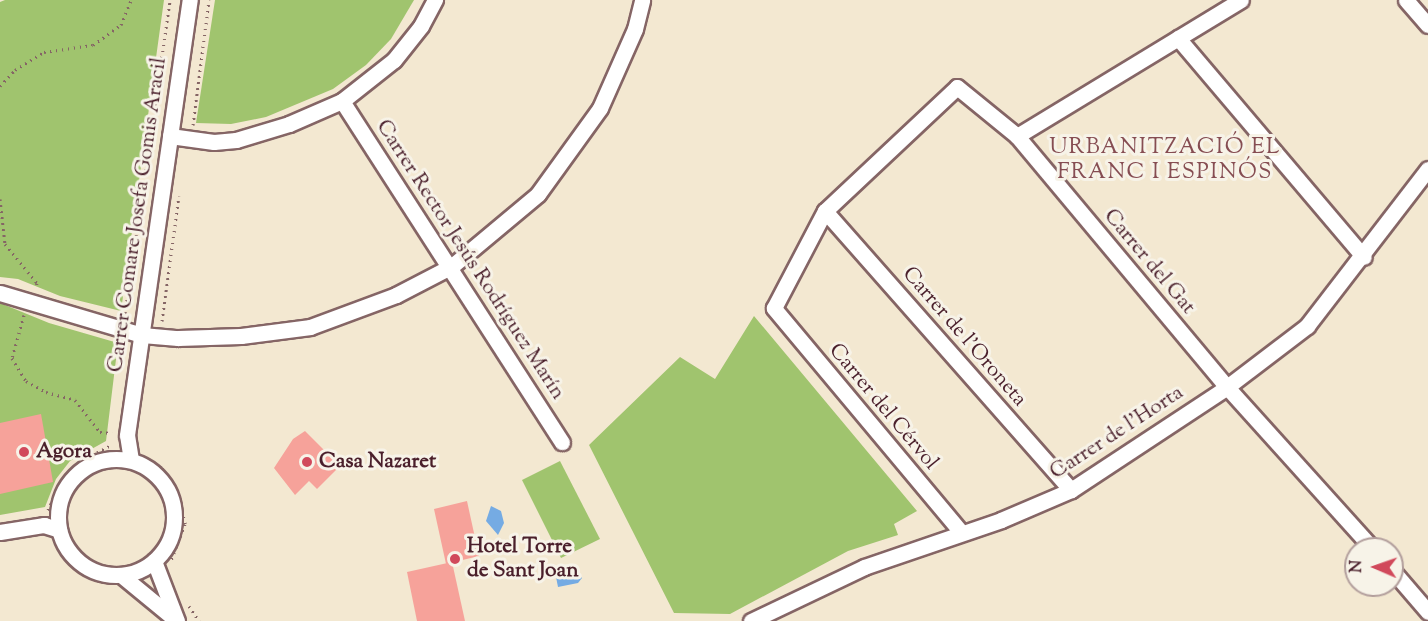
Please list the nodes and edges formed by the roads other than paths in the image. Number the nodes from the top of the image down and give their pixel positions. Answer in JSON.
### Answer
{"nodes":[{"id":1,"x":190,"y":0,"type":"edge"},
{"id":2,"x":435,"y":0,"type":"edge"},
{"id":3,"x":642,"y":0,"type":"edge"},
{"id":4,"x":1241,"y":0,"type":"edge"},
{"id":5,"x":1406,"y":0,"type":"edge"},
{"id":6,"x":1428,"y":25,"type":"edge"},
{"id":7,"x":1178,"y":38,"type":"junction"},
{"id":8,"x":342,"y":101,"type":"junction"},
{"id":9,"x":170,"y":136,"type":"junction"},
{"id":10,"x":1017,"y":136,"type":"junction"},
{"id":11,"x":1428,"y":169,"type":"edge"},
{"id":12,"x":825,"y":211,"type":"junction"},
{"id":13,"x":1364,"y":257,"type":"junction"},
{"id":14,"x":452,"y":266,"type":"junction"},
{"id":15,"x":0,"y":293,"type":"edge"},
{"id":16,"x":142,"y":335,"type":"junction"},
{"id":17,"x":1227,"y":387,"type":"junction"},
{"id":18,"x":120,"y":434,"type":"junction"},
{"id":19,"x":562,"y":442,"type":"dead end"},
{"id":20,"x":114,"y":460,"type":"junction"},
{"id":21,"x":131,"y":460,"type":"junction"},
{"id":22,"x":1071,"y":490,"type":"junction"},
{"id":23,"x":57,"y":514,"type":"junction"},
{"id":24,"x":40,"y":519,"type":"junction"},
{"id":25,"x":59,"y":530,"type":"junction"},
{"id":26,"x":0,"y":532,"type":"edge"},
{"id":27,"x":961,"y":532,"type":"junction"},
{"id":28,"x":1362,"y":537,"type":"edge"},
{"id":29,"x":160,"y":563,"type":"junction"},
{"id":30,"x":121,"y":575,"type":"junction"},
{"id":31,"x":1404,"y":584,"type":"edge"},
{"id":32,"x":1428,"y":612,"type":"edge"},
{"id":33,"x":177,"y":621,"type":"edge"},
{"id":34,"x":751,"y":621,"type":"edge"}],
"edges":[{"from":1,"to":9,"type":"street","name":"Carrer Comare Josefa Gomis Aracil"},
{"from":2,"to":8,"type":"street"},
{"from":3,"to":14,"type":"street"},
{"from":4,"to":7,"type":"street"},
{"from":5,"to":6,"type":"street"},
{"from":7,"to":10,"type":"street"},
{"from":7,"to":13,"type":"street"},
{"from":8,"to":9,"type":"street"},
{"from":8,"to":14,"type":"street","name":"Carrer Rector Jesús Rodríguez Marín"},
{"from":9,"to":16,"type":"street","name":"Carrer Comare Josefa Gomis Aracil"},
{"from":10,"to":12,"type":"street","name":"Carrer del Gat"},
{"from":10,"to":17,"type":"street","name":"Carrer del Gat"},
{"from":11,"to":13,"type":"street","name":"Carrer de l'Horta"},
{"from":12,"to":22,"type":"street","name":"Carrer de l'Oroneta"},
{"from":12,"to":27,"type":"street","name":"Carrer del Cérvol"},
{"from":13,"to":17,"type":"street","name":"Carrer de l'Horta"},
{"from":14,"to":16,"type":"street"},
{"from":14,"to":19,"type":"street","name":"Carrer Rector Jesús Rodríguez Marín"},
{"from":15,"to":16,"type":"street"},
{"from":16,"to":18,"type":"street","name":"Carrer Comare Josefa Gomis Aracil"},
{"from":17,"to":22,"type":"street","name":"Carrer de l'Horta"},
{"from":17,"to":28,"type":"street","name":"Carrer del Gat"},
{"from":18,"to":20,"type":"street","name":"Carrer Comare Josefa Gomis Aracil"},
{"from":18,"to":21,"type":"street","name":"Carrer Comare Josefa Gomis Aracil"},
{"from":20,"to":21,"type":"street"},
{"from":20,"to":23,"type":"street"},
{"from":21,"to":29,"type":"street"},
{"from":22,"to":27,"type":"street","name":"Carrer de l'Horta"},
{"from":23,"to":24,"type":"street"},
{"from":23,"to":25,"type":"street"},
{"from":24,"to":25,"type":"street"},
{"from":24,"to":26,"type":"street"},
{"from":25,"to":30,"type":"street"},
{"from":27,"to":34,"type":"street","name":"Carrer de l'Horta"},
{"from":29,"to":30,"type":"street"},
{"from":29,"to":33,"type":"street"},
{"from":30,"to":33,"type":"street"},
{"from":31,"to":32,"type":"street"}]}
